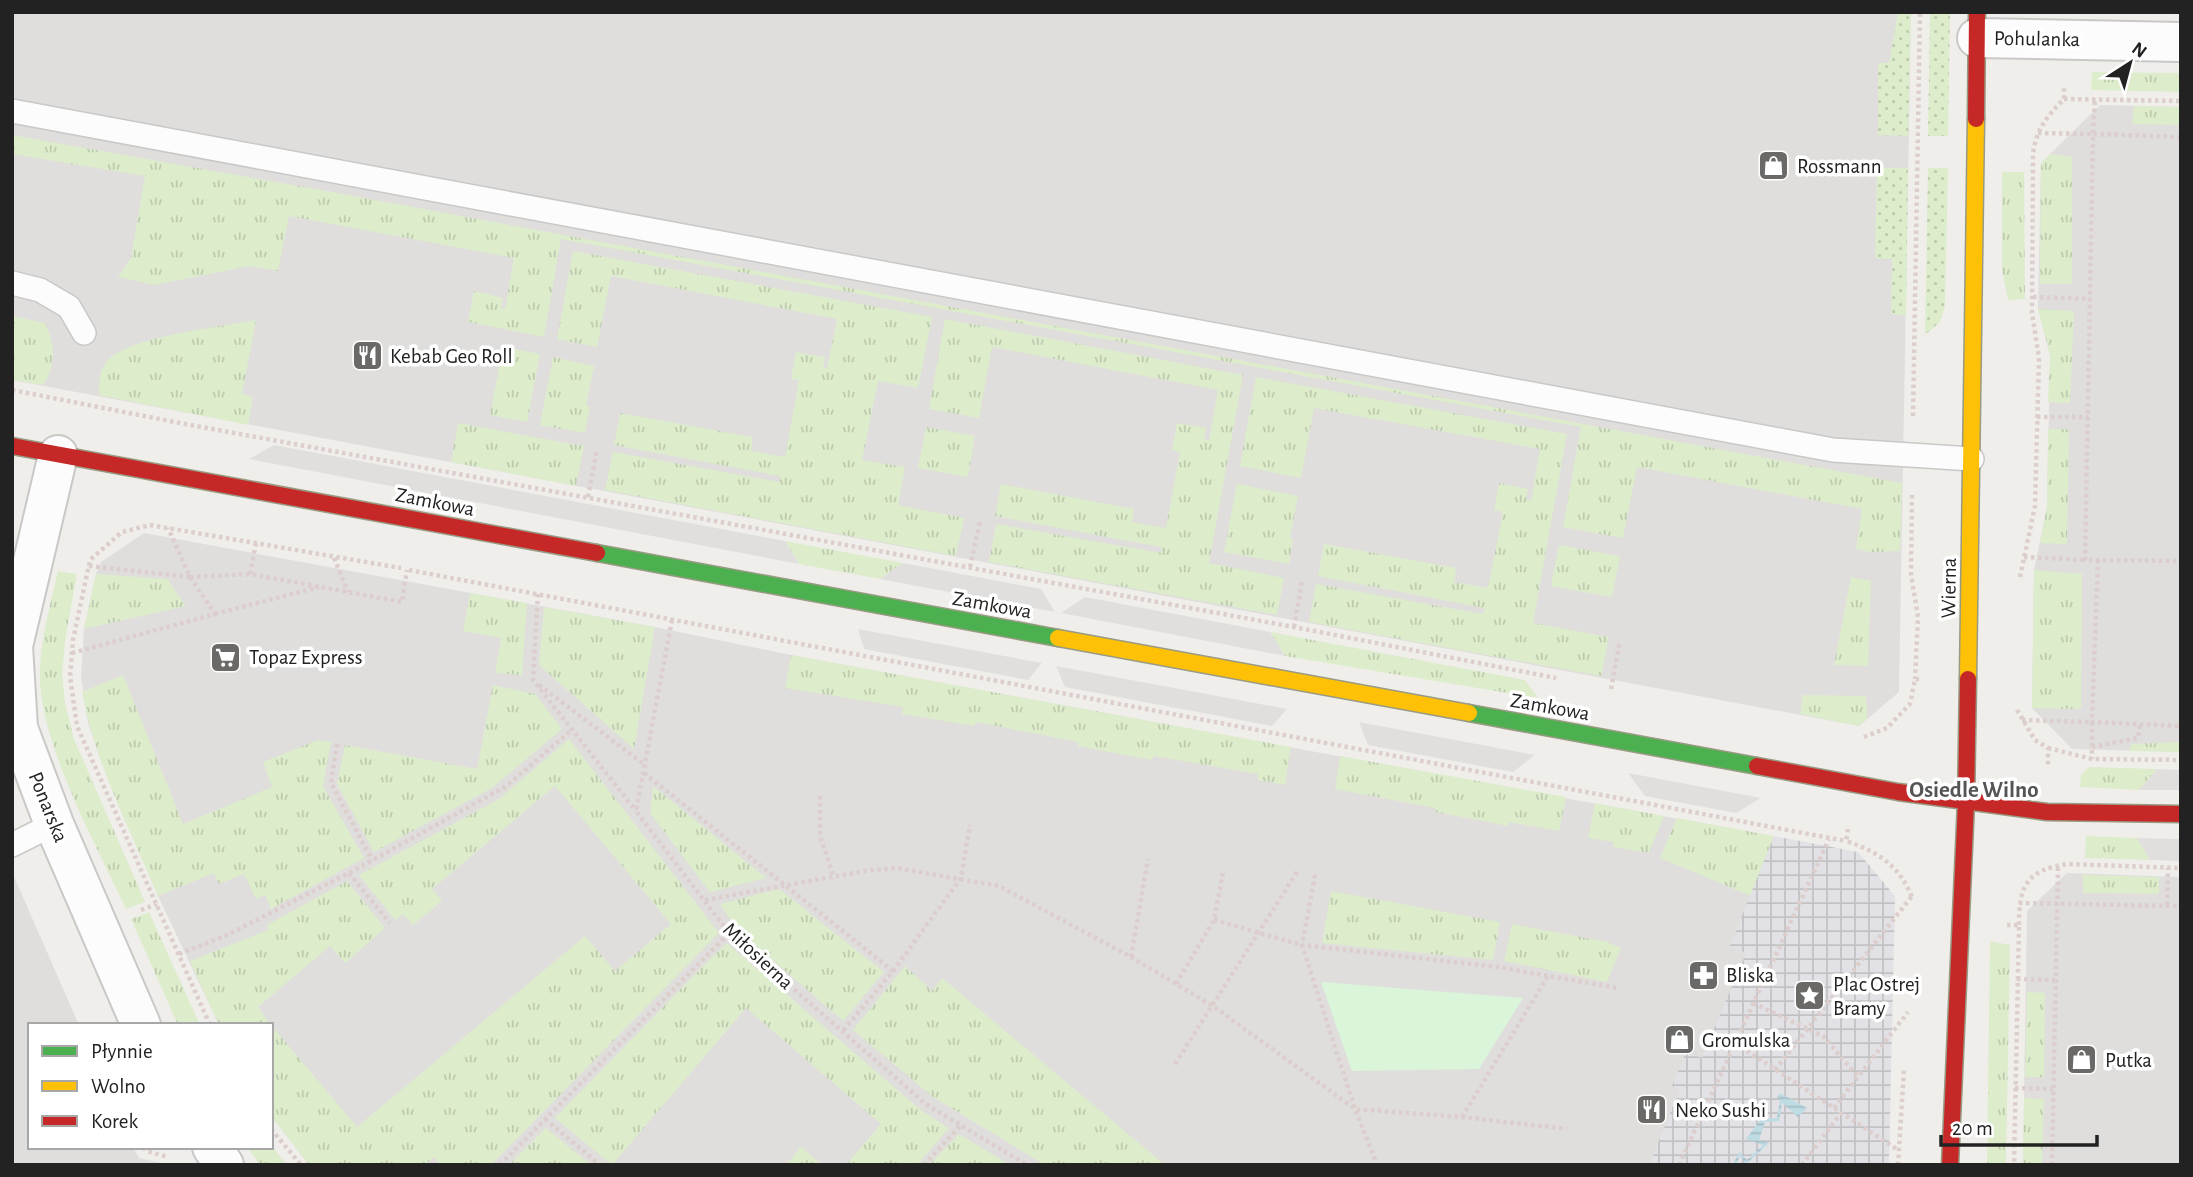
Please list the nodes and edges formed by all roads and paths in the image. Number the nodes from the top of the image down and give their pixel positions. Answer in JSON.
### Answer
{"nodes":[{"id":1,"x":1920,"y":12,"type":"edge"},
{"id":2,"x":1977,"y":25,"type":"edge"},
{"id":3,"x":2066,"y":39,"type":"junction"},
{"id":4,"x":2181,"y":42,"type":"edge"},
{"id":5,"x":2064,"y":99,"type":"junction"},
{"id":6,"x":2095,"y":99,"type":"junction"},
{"id":7,"x":2181,"y":100,"type":"edge"},
{"id":8,"x":12,"y":111,"type":"edge"},
{"id":9,"x":2038,"y":134,"type":"junction"},
{"id":10,"x":2093,"y":134,"type":"junction"},
{"id":11,"x":2181,"y":137,"type":"edge"},
{"id":12,"x":12,"y":283,"type":"edge"},
{"id":13,"x":2033,"y":297,"type":"junction"},
{"id":14,"x":2090,"y":299,"type":"junction"},
{"id":15,"x":84,"y":333,"type":"dead end"},
{"id":16,"x":2037,"y":417,"type":"junction"},
{"id":17,"x":2088,"y":417,"type":"junction"},
{"id":18,"x":186,"y":424,"type":"dead end"},
{"id":19,"x":12,"y":446,"type":"edge"},
{"id":20,"x":597,"y":449,"type":"dead end"},
{"id":21,"x":58,"y":455,"type":"junction"},
{"id":22,"x":1913,"y":455,"type":"junction"},
{"id":23,"x":1972,"y":459,"type":"junction"},
{"id":24,"x":176,"y":475,"type":"junction"},
{"id":25,"x":588,"y":497,"type":"dead end"},
{"id":26,"x":980,"y":521,"type":"dead end"},
{"id":27,"x":168,"y":528,"type":"junction"},
{"id":28,"x":256,"y":543,"type":"junction"},
{"id":29,"x":334,"y":557,"type":"junction"},
{"id":30,"x":2024,"y":557,"type":"junction"},
{"id":31,"x":2085,"y":560,"type":"junction"},
{"id":32,"x":2098,"y":560,"type":"junction"},
{"id":33,"x":2181,"y":561,"type":"edge"},
{"id":34,"x":89,"y":566,"type":"junction"},
{"id":35,"x":970,"y":567,"type":"dead end"},
{"id":36,"x":407,"y":570,"type":"junction"},
{"id":37,"x":250,"y":574,"type":"junction"},
{"id":38,"x":190,"y":577,"type":"junction"},
{"id":39,"x":2020,"y":579,"type":"dead end"},
{"id":40,"x":1302,"y":581,"type":"dead end"},
{"id":41,"x":322,"y":587,"type":"junction"},
{"id":42,"x":349,"y":592,"type":"junction"},
{"id":43,"x":538,"y":594,"type":"junction"},
{"id":44,"x":215,"y":614,"type":"junction"},
{"id":45,"x":672,"y":620,"type":"junction"},
{"id":46,"x":1294,"y":627,"type":"dead end"},
{"id":47,"x":1620,"y":641,"type":"dead end"},
{"id":48,"x":72,"y":653,"type":"junction"},
{"id":49,"x":1915,"y":679,"type":"junction"},
{"id":50,"x":533,"y":680,"type":"junction"},
{"id":51,"x":1968,"y":681,"type":"junction"},
{"id":52,"x":1611,"y":689,"type":"dead end"},
{"id":53,"x":2022,"y":720,"type":"dead end"},
{"id":54,"x":2092,"y":723,"type":"junction"},
{"id":55,"x":2140,"y":725,"type":"junction"},
{"id":56,"x":2181,"y":726,"type":"edge"},
{"id":57,"x":573,"y":729,"type":"junction"},
{"id":58,"x":1863,"y":738,"type":"dead end"},
{"id":59,"x":337,"y":744,"type":"dead end"},
{"id":60,"x":2092,"y":747,"type":"junction"},
{"id":61,"x":2048,"y":748,"type":"dead end"},
{"id":62,"x":2092,"y":759,"type":"junction"},
{"id":63,"x":2181,"y":760,"type":"edge"},
{"id":64,"x":645,"y":765,"type":"junction"},
{"id":65,"x":643,"y":774,"type":"junction"},
{"id":66,"x":820,"y":796,"type":"dead end"},
{"id":67,"x":1966,"y":802,"type":"junction"},
{"id":68,"x":636,"y":811,"type":"junction"},
{"id":69,"x":2181,"y":814,"type":"edge"},
{"id":70,"x":54,"y":824,"type":"junction"},
{"id":71,"x":970,"y":825,"type":"dead end"},
{"id":72,"x":1829,"y":839,"type":"junction"},
{"id":73,"x":1846,"y":841,"type":"dead end"},
{"id":74,"x":12,"y":845,"type":"edge"},
{"id":75,"x":1148,"y":859,"type":"dead end"},
{"id":76,"x":372,"y":860,"type":"junction"},
{"id":77,"x":2058,"y":866,"type":"junction"},
{"id":78,"x":2168,"y":868,"type":"junction"},
{"id":79,"x":2181,"y":868,"type":"edge"},
{"id":80,"x":1297,"y":872,"type":"dead end"},
{"id":81,"x":349,"y":873,"type":"junction"},
{"id":82,"x":1223,"y":873,"type":"dead end"},
{"id":83,"x":1315,"y":875,"type":"dead end"},
{"id":84,"x":834,"y":878,"type":"junction"},
{"id":85,"x":961,"y":878,"type":"junction"},
{"id":86,"x":782,"y":885,"type":"junction"},
{"id":87,"x":1912,"y":896,"type":"dead end"},
{"id":88,"x":705,"y":900,"type":"junction"},
{"id":89,"x":2019,"y":903,"type":"junction"},
{"id":90,"x":2057,"y":904,"type":"junction"},
{"id":91,"x":2167,"y":906,"type":"junction"},
{"id":92,"x":2181,"y":906,"type":"edge"},
{"id":93,"x":1214,"y":920,"type":"junction"},
{"id":94,"x":390,"y":923,"type":"dead end"},
{"id":95,"x":2019,"y":925,"type":"dead end"},
{"id":96,"x":1259,"y":931,"type":"junction"},
{"id":97,"x":729,"y":933,"type":"junction"},
{"id":98,"x":1302,"y":945,"type":"junction"},
{"id":99,"x":179,"y":954,"type":"junction"},
{"id":100,"x":1131,"y":957,"type":"junction"},
{"id":101,"x":893,"y":971,"type":"junction"},
{"id":102,"x":1548,"y":976,"type":"junction"},
{"id":103,"x":2017,"y":979,"type":"dead end"},
{"id":104,"x":2056,"y":980,"type":"junction"},
{"id":105,"x":1176,"y":984,"type":"junction"},
{"id":106,"x":1617,"y":988,"type":"dead end"},
{"id":107,"x":1753,"y":1003,"type":"junction"},
{"id":108,"x":1213,"y":1006,"type":"junction"},
{"id":109,"x":1909,"y":1010,"type":"dead end"},
{"id":110,"x":140,"y":1023,"type":"edge"},
{"id":111,"x":208,"y":1023,"type":"edge"},
{"id":112,"x":1808,"y":1028,"type":"junction"},
{"id":113,"x":842,"y":1031,"type":"junction"},
{"id":114,"x":1735,"y":1044,"type":"junction"},
{"id":115,"x":1175,"y":1064,"type":"dead end"},
{"id":116,"x":1775,"y":1070,"type":"junction"},
{"id":117,"x":1858,"y":1077,"type":"junction"},
{"id":118,"x":2015,"y":1088,"type":"dead end"},
{"id":119,"x":2053,"y":1089,"type":"junction"},
{"id":120,"x":1834,"y":1108,"type":"junction"},
{"id":121,"x":1355,"y":1109,"type":"junction"},
{"id":122,"x":1841,"y":1113,"type":"junction"},
{"id":123,"x":1462,"y":1117,"type":"junction"},
{"id":124,"x":545,"y":1119,"type":"junction"},
{"id":125,"x":961,"y":1125,"type":"junction"},
{"id":126,"x":1567,"y":1129,"type":"dead end"},
{"id":127,"x":273,"y":1131,"type":"edge"},
{"id":128,"x":213,"y":1149,"type":"edge"},
{"id":129,"x":1899,"y":1151,"type":"dead end"},
{"id":130,"x":1377,"y":1164,"type":"edge"},
{"id":131,"x":224,"y":1165,"type":"edge"},
{"id":132,"x":301,"y":1165,"type":"edge"},
{"id":133,"x":500,"y":1165,"type":"edge"},
{"id":134,"x":600,"y":1165,"type":"edge"},
{"id":135,"x":924,"y":1165,"type":"edge"},
{"id":136,"x":1027,"y":1165,"type":"edge"},
{"id":137,"x":1679,"y":1165,"type":"edge"},
{"id":138,"x":1802,"y":1165,"type":"edge"},
{"id":139,"x":1950,"y":1165,"type":"edge"},
{"id":140,"x":2052,"y":1165,"type":"edge"}],
"edges":[{"from":1,"to":22,"type":"path"},
{"from":2,"to":3,"type":"street","name":"Pohulanka"},
{"from":2,"to":23,"type":"street","name":"Wierna"},
{"from":3,"to":4,"type":"street","name":"Pohulanka"},
{"from":3,"to":5,"type":"path"},
{"from":5,"to":6,"type":"path"},
{"from":5,"to":9,"type":"path"},
{"from":6,"to":7,"type":"path"},
{"from":6,"to":10,"type":"path"},
{"from":8,"to":22,"type":"lane"},
{"from":9,"to":10,"type":"path"},
{"from":9,"to":13,"type":"path"},
{"from":10,"to":11,"type":"path"},
{"from":10,"to":14,"type":"path"},
{"from":12,"to":15,"type":"lane"},
{"from":13,"to":14,"type":"path"},
{"from":13,"to":16,"type":"path"},
{"from":14,"to":17,"type":"path"},
{"from":16,"to":17,"type":"path"},
{"from":16,"to":30,"type":"path"},
{"from":17,"to":31,"type":"path"},
{"from":18,"to":24,"type":"path"},
{"from":19,"to":21,"type":"street","name":"Zamkowa"},
{"from":20,"to":25,"type":"path"},
{"from":21,"to":24,"type":"street","name":"Zamkowa"},
{"from":21,"to":70,"type":"street","name":"Ponarska"},
{"from":22,"to":23,"type":"lane"},
{"from":22,"to":49,"type":"path"},
{"from":23,"to":51,"type":"street","name":"Wierna"},
{"from":24,"to":27,"type":"path"},
{"from":24,"to":67,"type":"street","name":"Zamkowa"},
{"from":26,"to":35,"type":"path"},
{"from":27,"to":28,"type":"path"},
{"from":27,"to":34,"type":"path"},
{"from":27,"to":38,"type":"path"},
{"from":28,"to":29,"type":"path"},
{"from":28,"to":37,"type":"path"},
{"from":29,"to":36,"type":"path"},
{"from":29,"to":42,"type":"path"},
{"from":30,"to":31,"type":"path"},
{"from":30,"to":39,"type":"path"},
{"from":31,"to":32,"type":"path"},
{"from":32,"to":33,"type":"path"},
{"from":32,"to":54,"type":"path"},
{"from":34,"to":38,"type":"path"},
{"from":34,"to":48,"type":"path"},
{"from":36,"to":42,"type":"path"},
{"from":36,"to":43,"type":"path"},
{"from":37,"to":38,"type":"path"},
{"from":37,"to":41,"type":"path"},
{"from":38,"to":44,"type":"path"},
{"from":40,"to":46,"type":"path"},
{"from":41,"to":42,"type":"path"},
{"from":41,"to":44,"type":"path"},
{"from":43,"to":45,"type":"path"},
{"from":43,"to":50,"type":"path"},
{"from":44,"to":48,"type":"path"},
{"from":45,"to":64,"type":"path"},
{"from":45,"to":72,"type":"path"},
{"from":47,"to":52,"type":"path"},
{"from":48,"to":99,"type":"path"},
{"from":49,"to":51,"type":"path"},
{"from":49,"to":58,"type":"path"},
{"from":50,"to":57,"type":"path","name":"Miłosierna"},
{"from":50,"to":64,"type":"path"},
{"from":51,"to":67,"type":"street","name":"Wierna"},
{"from":53,"to":54,"type":"path"},
{"from":54,"to":55,"type":"path"},
{"from":54,"to":60,"type":"path"},
{"from":55,"to":56,"type":"path"},
{"from":55,"to":60,"type":"path"},
{"from":57,"to":68,"type":"path","name":"Miłosierna"},
{"from":57,"to":76,"type":"path"},
{"from":59,"to":76,"type":"path"},
{"from":60,"to":62,"type":"path"},
{"from":61,"to":62,"type":"path"},
{"from":62,"to":63,"type":"path"},
{"from":64,"to":65,"type":"path"},
{"from":65,"to":68,"type":"path"},
{"from":65,"to":86,"type":"path"},
{"from":66,"to":84,"type":"path"},
{"from":67,"to":69,"type":"street","name":"Zamkowa"},
{"from":67,"to":139,"type":"street","name":"Wierna"},
{"from":68,"to":88,"type":"path","name":"Miłosierna"},
{"from":70,"to":74,"type":"lane"},
{"from":70,"to":110,"type":"street","name":"Ponarska"},
{"from":71,"to":85,"type":"path"},
{"from":72,"to":73,"type":"path"},
{"from":72,"to":107,"type":"path"},
{"from":75,"to":100,"type":"path"},
{"from":76,"to":81,"type":"path"},
{"from":77,"to":78,"type":"path"},
{"from":77,"to":89,"type":"path"},
{"from":77,"to":90,"type":"path"},
{"from":78,"to":79,"type":"path"},
{"from":78,"to":91,"type":"path"},
{"from":80,"to":96,"type":"path"},
{"from":81,"to":94,"type":"path"},
{"from":81,"to":99,"type":"path"},
{"from":82,"to":93,"type":"path"},
{"from":83,"to":98,"type":"path"},
{"from":84,"to":85,"type":"path"},
{"from":84,"to":86,"type":"path"},
{"from":85,"to":100,"type":"path"},
{"from":85,"to":101,"type":"path"},
{"from":86,"to":88,"type":"path"},
{"from":86,"to":101,"type":"path"},
{"from":87,"to":112,"type":"path"},
{"from":88,"to":97,"type":"path","name":"Miłosierna"},
{"from":89,"to":90,"type":"path"},
{"from":89,"to":95,"type":"path"},
{"from":90,"to":91,"type":"path"},
{"from":90,"to":104,"type":"path"},
{"from":91,"to":92,"type":"path"},
{"from":93,"to":96,"type":"path"},
{"from":93,"to":105,"type":"path"},
{"from":96,"to":98,"type":"path"},
{"from":96,"to":108,"type":"path"},
{"from":97,"to":113,"type":"path","name":"Miłosierna"},
{"from":97,"to":124,"type":"path"},
{"from":98,"to":102,"type":"path"},
{"from":98,"to":121,"type":"path"},
{"from":99,"to":111,"type":"path"},
{"from":100,"to":105,"type":"path"},
{"from":101,"to":113,"type":"path"},
{"from":102,"to":106,"type":"path"},
{"from":102,"to":123,"type":"path"},
{"from":103,"to":104,"type":"path"},
{"from":104,"to":119,"type":"path"},
{"from":105,"to":108,"type":"path"},
{"from":107,"to":112,"type":"path"},
{"from":107,"to":114,"type":"path"},
{"from":108,"to":115,"type":"path"},
{"from":108,"to":121,"type":"path"},
{"from":109,"to":117,"type":"path"},
{"from":112,"to":116,"type":"path"},
{"from":112,"to":117,"type":"path"},
{"from":113,"to":125,"type":"path","name":"Miłosierna"},
{"from":114,"to":116,"type":"path"},
{"from":114,"to":137,"type":"path"},
{"from":116,"to":120,"type":"path"},
{"from":117,"to":120,"type":"path"},
{"from":118,"to":119,"type":"path"},
{"from":119,"to":140,"type":"path"},
{"from":120,"to":122,"type":"path"},
{"from":121,"to":123,"type":"path"},
{"from":121,"to":130,"type":"path"},
{"from":122,"to":129,"type":"path"},
{"from":122,"to":138,"type":"path"},
{"from":123,"to":126,"type":"path"},
{"from":124,"to":133,"type":"path"},
{"from":124,"to":134,"type":"path"},
{"from":125,"to":135,"type":"path"},
{"from":125,"to":136,"type":"path","name":"Miłosierna"},
{"from":127,"to":132,"type":"path"},
{"from":128,"to":131,"type":"street"}]}
